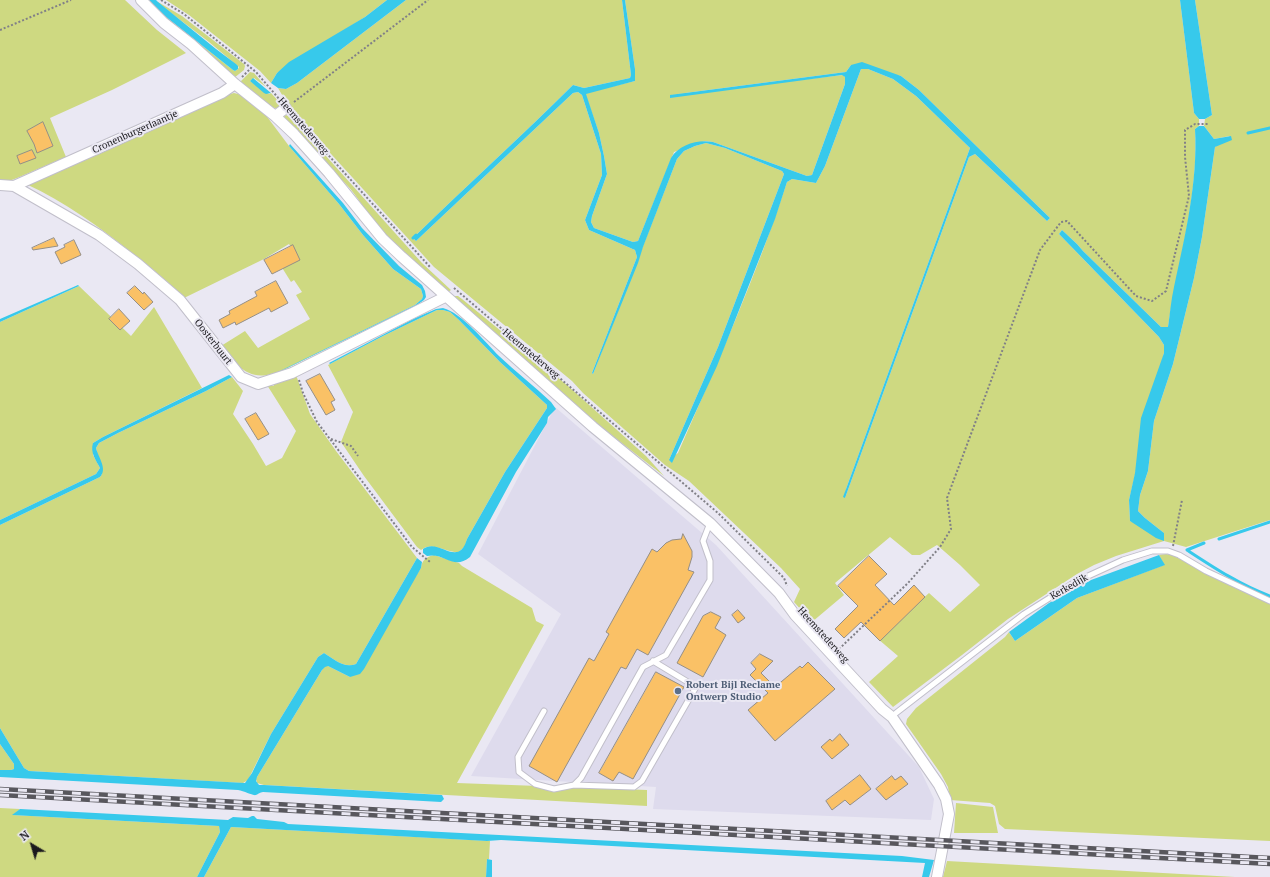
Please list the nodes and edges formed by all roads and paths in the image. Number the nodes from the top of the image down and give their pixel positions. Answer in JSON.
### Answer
{"nodes":[{"id":1,"x":71,"y":0,"type":"edge"},
{"id":2,"x":141,"y":0,"type":"edge"},
{"id":3,"x":161,"y":0,"type":"edge"},
{"id":4,"x":428,"y":0,"type":"edge"},
{"id":5,"x":0,"y":30,"type":"edge"},
{"id":6,"x":251,"y":68,"type":"junction"},
{"id":7,"x":235,"y":84,"type":"junction"},
{"id":8,"x":286,"y":108,"type":"junction"},
{"id":9,"x":275,"y":116,"type":"junction"},
{"id":10,"x":1208,"y":124,"type":"dead end"},
{"id":11,"x":0,"y":185,"type":"edge"},
{"id":12,"x":14,"y":186,"type":"junction"},
{"id":13,"x":434,"y":270,"type":"dead end"},
{"id":14,"x":452,"y":287,"type":"dead end"},
{"id":15,"x":446,"y":297,"type":"junction"},
{"id":16,"x":297,"y":371,"type":"junction"},
{"id":17,"x":330,"y":438,"type":"junction"},
{"id":18,"x":358,"y":456,"type":"dead end"},
{"id":19,"x":1182,"y":500,"type":"dead end"},
{"id":20,"x":710,"y":523,"type":"junction"},
{"id":21,"x":1172,"y":552,"type":"junction"},
{"id":22,"x":430,"y":562,"type":"dead end"},
{"id":23,"x":788,"y":589,"type":"dead end"},
{"id":24,"x":1270,"y":601,"type":"edge"},
{"id":25,"x":834,"y":653,"type":"junction"},
{"id":26,"x":653,"y":661,"type":"junction"},
{"id":27,"x":544,"y":711,"type":"dead end"},
{"id":28,"x":894,"y":715,"type":"junction"},
{"id":29,"x":574,"y":785,"type":"junction"},
{"id":30,"x":937,"y":877,"type":"edge"}],
"edges":[{"from":1,"to":5,"type":"path"},
{"from":2,"to":7,"type":"street","name":"Heemstederweg"},
{"from":3,"to":6,"type":"path","name":"Heemstederweg"},
{"from":4,"to":8,"type":"path"},
{"from":6,"to":7,"type":"path"},
{"from":6,"to":8,"type":"path","name":"Heemstederweg"},
{"from":7,"to":9,"type":"street","name":"Heemstederweg"},
{"from":7,"to":12,"type":"street","name":"Cronenburgerlaantje"},
{"from":8,"to":9,"type":"street"},
{"from":8,"to":13,"type":"path","name":"Heemstederweg"},
{"from":9,"to":15,"type":"street","name":"Heemstederweg"},
{"from":10,"to":25,"type":"path"},
{"from":11,"to":12,"type":"street","name":"Oosterbuurt"},
{"from":12,"to":16,"type":"street","name":"Oosterbuurt"},
{"from":14,"to":23,"type":"path","name":"Heemstederweg"},
{"from":15,"to":16,"type":"street","name":"Oosterbuurt"},
{"from":15,"to":20,"type":"street","name":"Heemstederweg"},
{"from":16,"to":17,"type":"path"},
{"from":17,"to":18,"type":"path"},
{"from":17,"to":22,"type":"path"},
{"from":19,"to":21,"type":"path"},
{"from":20,"to":25,"type":"street","name":"Heemstederweg"},
{"from":20,"to":26,"type":"lane"},
{"from":21,"to":24,"type":"lane","name":"Kerkedijk"},
{"from":21,"to":28,"type":"lane","name":"Kerkedijk"},
{"from":25,"to":28,"type":"street","name":"Heemstederweg"},
{"from":26,"to":29,"type":"lane"},
{"from":26,"to":29,"type":"lane"},
{"from":27,"to":29,"type":"lane"},
{"from":28,"to":30,"type":"street","name":"Heemstederweg"}]}
